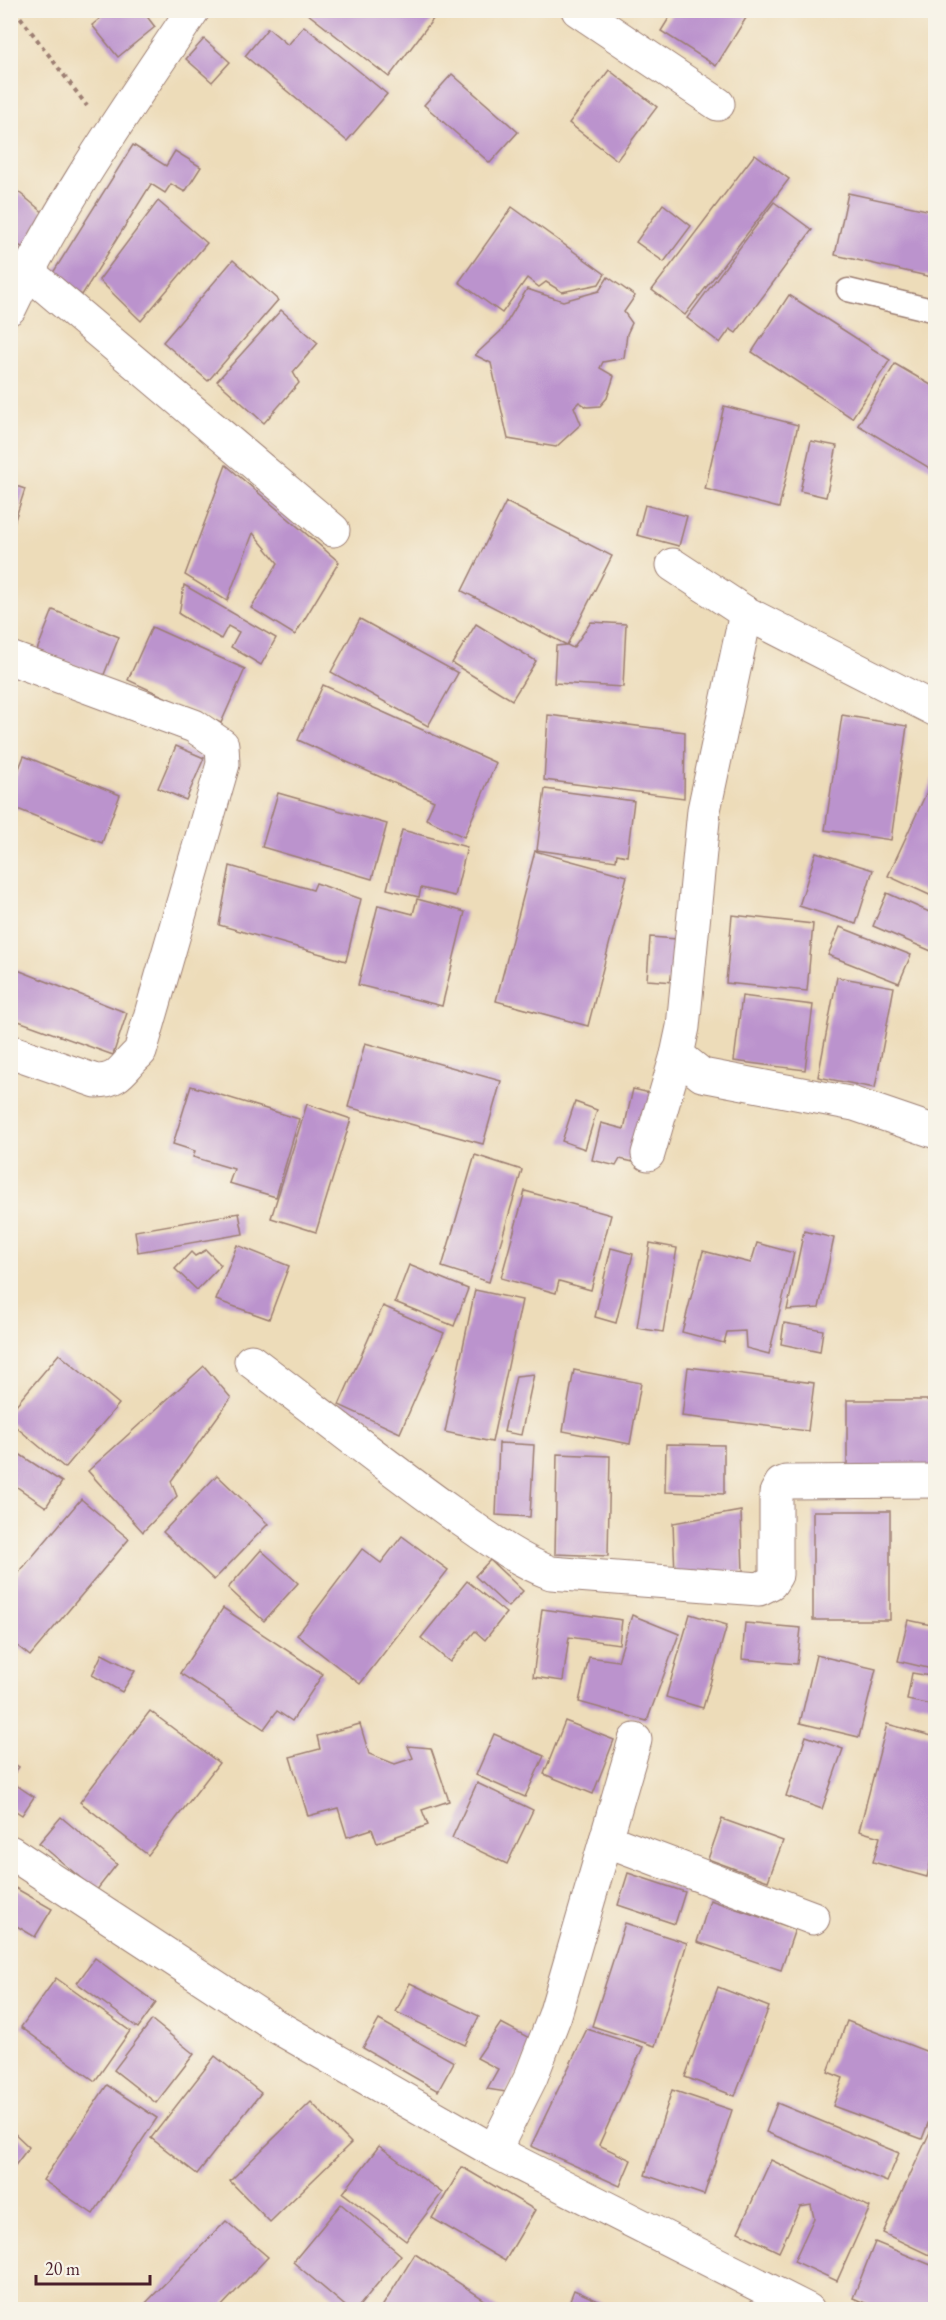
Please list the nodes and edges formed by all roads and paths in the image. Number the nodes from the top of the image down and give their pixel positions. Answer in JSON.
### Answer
{"nodes":[{"id":1,"x":15,"y":10,"type":"edge"},
{"id":2,"x":193,"y":10,"type":"edge"},
{"id":3,"x":578,"y":10,"type":"edge"},
{"id":4,"x":718,"y":104,"type":"dead end"},
{"id":5,"x":109,"y":135,"type":"junction"},
{"id":6,"x":28,"y":272,"type":"junction"},
{"id":7,"x":848,"y":290,"type":"dead end"},
{"id":8,"x":10,"y":308,"type":"edge"},
{"id":9,"x":936,"y":311,"type":"edge"},
{"id":10,"x":333,"y":530,"type":"dead end"},
{"id":11,"x":673,"y":565,"type":"dead end"},
{"id":12,"x":746,"y":613,"type":"junction"},
{"id":13,"x":10,"y":658,"type":"edge"},
{"id":14,"x":936,"y":710,"type":"edge"},
{"id":15,"x":10,"y":1051,"type":"edge"},
{"id":16,"x":677,"y":1055,"type":"junction"},
{"id":17,"x":936,"y":1132,"type":"edge"},
{"id":18,"x":648,"y":1154,"type":"dead end"},
{"id":19,"x":251,"y":1360,"type":"dead end"},
{"id":20,"x":936,"y":1481,"type":"edge"},
{"id":21,"x":635,"y":1740,"type":"dead end"},
{"id":22,"x":606,"y":1840,"type":"junction"},
{"id":23,"x":10,"y":1852,"type":"edge"},
{"id":24,"x":813,"y":1918,"type":"dead end"},
{"id":25,"x":494,"y":2151,"type":"junction"},
{"id":26,"x":808,"y":2310,"type":"edge"}],
"edges":[{"from":1,"to":5,"type":"path"},
{"from":2,"to":5,"type":"street"},
{"from":3,"to":4,"type":"street"},
{"from":5,"to":6,"type":"street"},
{"from":6,"to":8,"type":"street"},
{"from":6,"to":10,"type":"street"},
{"from":7,"to":9,"type":"lane"},
{"from":11,"to":12,"type":"street"},
{"from":12,"to":14,"type":"street"},
{"from":12,"to":16,"type":"street"},
{"from":13,"to":15,"type":"street"},
{"from":16,"to":17,"type":"street"},
{"from":16,"to":18,"type":"street"},
{"from":19,"to":20,"type":"street"},
{"from":21,"to":22,"type":"street"},
{"from":22,"to":24,"type":"street"},
{"from":22,"to":25,"type":"street"},
{"from":23,"to":25,"type":"street"},
{"from":25,"to":26,"type":"street"}]}
